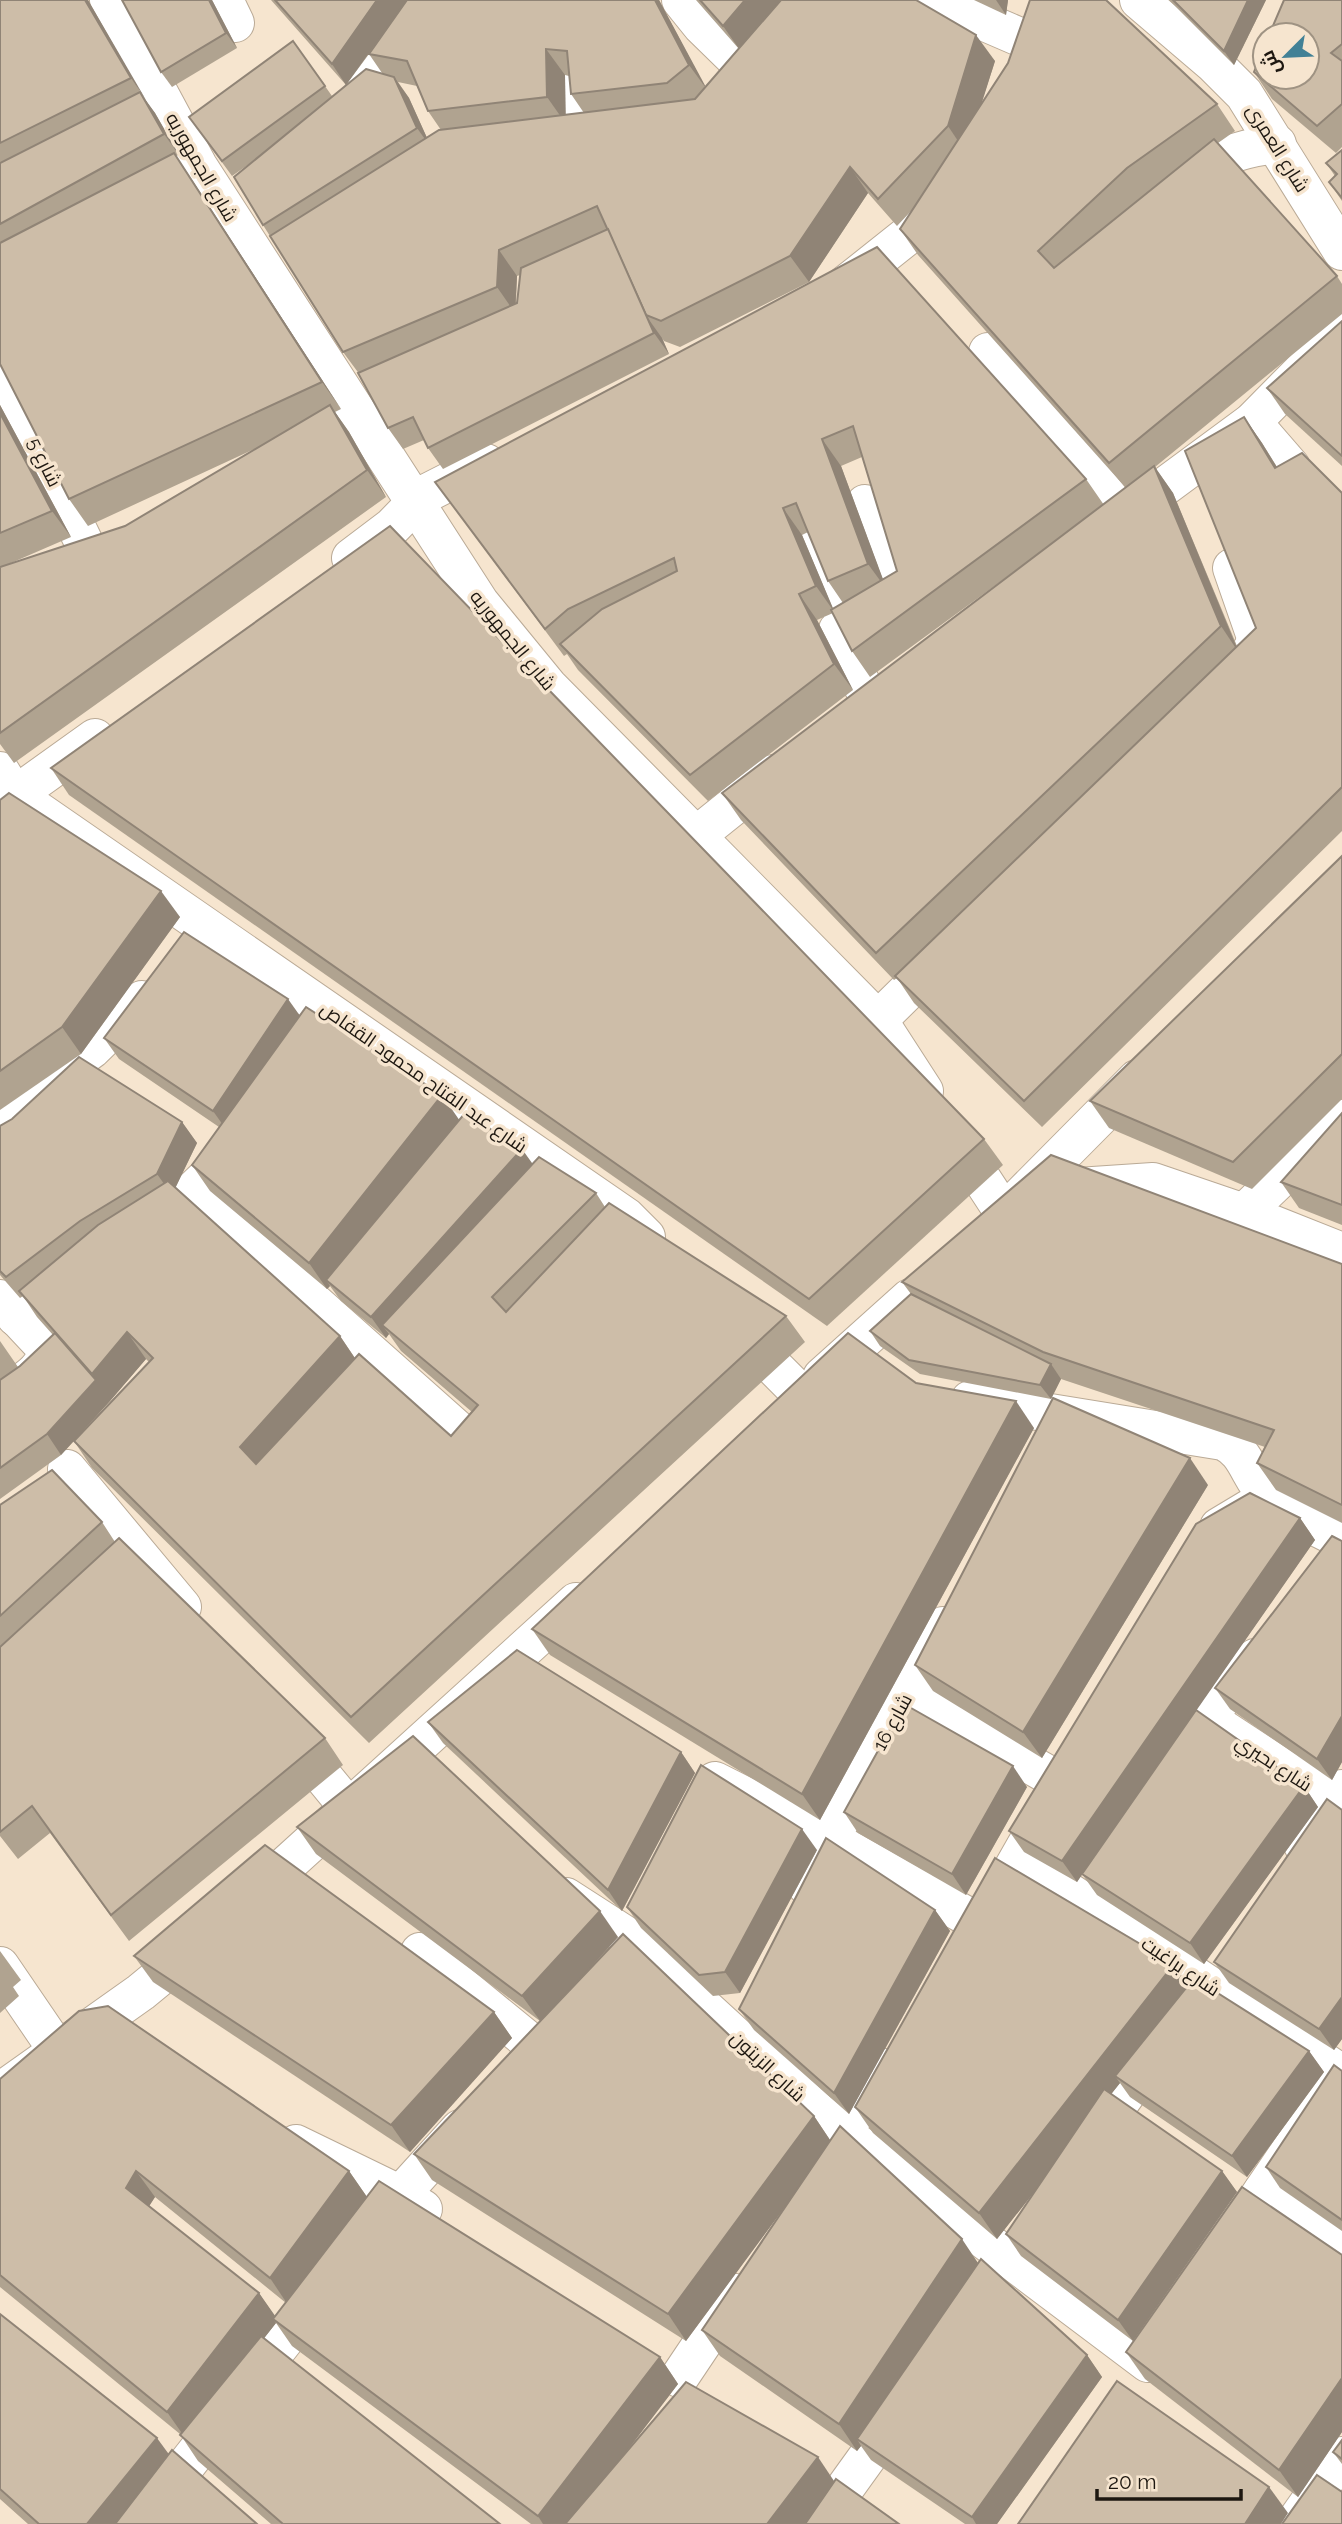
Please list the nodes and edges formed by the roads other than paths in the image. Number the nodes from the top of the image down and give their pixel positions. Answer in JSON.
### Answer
{"nodes":[{"id":1,"x":109,"y":0,"type":"edge"},
{"id":2,"x":424,"y":0,"type":"edge"},
{"id":3,"x":681,"y":0,"type":"edge"},
{"id":4,"x":934,"y":0,"type":"edge"},
{"id":5,"x":1031,"y":0,"type":"edge"},
{"id":6,"x":1139,"y":0,"type":"edge"},
{"id":7,"x":772,"y":39,"type":"edge"},
{"id":8,"x":575,"y":82,"type":"edge"},
{"id":9,"x":322,"y":130,"type":"edge"},
{"id":10,"x":538,"y":136,"type":"edge"},
{"id":11,"x":1278,"y":144,"type":"junction"},
{"id":12,"x":198,"y":166,"type":"junction"},
{"id":13,"x":959,"y":173,"type":"edge"},
{"id":14,"x":1342,"y":174,"type":"edge"},
{"id":15,"x":253,"y":176,"type":"edge"},
{"id":16,"x":161,"y":185,"type":"edge"},
{"id":17,"x":219,"y":199,"type":"junction"},
{"id":18,"x":1310,"y":200,"type":"junction"},
{"id":19,"x":1157,"y":204,"type":"edge"},
{"id":20,"x":296,"y":245,"type":"edge"},
{"id":21,"x":1342,"y":251,"type":"edge"},
{"id":22,"x":262,"y":267,"type":"junction"},
{"id":23,"x":816,"y":305,"type":"edge"},
{"id":24,"x":1342,"y":331,"type":"edge"},
{"id":25,"x":988,"y":352,"type":"edge"},
{"id":26,"x":0,"y":370,"type":"edge"},
{"id":27,"x":380,"y":375,"type":"edge"},
{"id":28,"x":351,"y":404,"type":"junction"},
{"id":29,"x":1252,"y":422,"type":"junction"},
{"id":30,"x":323,"y":436,"type":"edge"},
{"id":31,"x":519,"y":448,"type":"edge"},
{"id":32,"x":1291,"y":467,"type":"edge"},
{"id":33,"x":415,"y":503,"type":"junction"},
{"id":34,"x":865,"y":504,"type":"edge"},
{"id":35,"x":1125,"y":516,"type":"junction"},
{"id":36,"x":1090,"y":537,"type":"edge"},
{"id":37,"x":812,"y":541,"type":"edge"},
{"id":38,"x":1232,"y":568,"type":"edge"},
{"id":39,"x":52,"y":569,"type":"edge"},
{"id":40,"x":320,"y":580,"type":"edge"},
{"id":41,"x":847,"y":622,"type":"junction"},
{"id":42,"x":577,"y":657,"type":"edge"},
{"id":43,"x":900,"y":674,"type":"edge"},
{"id":44,"x":548,"y":686,"type":"junction"},
{"id":45,"x":1207,"y":697,"type":"edge"},
{"id":46,"x":128,"y":715,"type":"edge"},
{"id":47,"x":804,"y":750,"type":"edge"},
{"id":48,"x":5,"y":791,"type":"edge"},
{"id":49,"x":696,"y":836,"type":"junction"},
{"id":50,"x":200,"y":922,"type":"junction"},
{"id":51,"x":968,"y":932,"type":"edge"},
{"id":52,"x":327,"y":1010,"type":"junction"},
{"id":53,"x":878,"y":1020,"type":"junction"},
{"id":54,"x":304,"y":1044,"type":"edge"},
{"id":55,"x":1159,"y":1057,"type":"edge"},
{"id":56,"x":257,"y":1110,"type":"edge"},
{"id":57,"x":0,"y":1116,"type":"edge"},
{"id":58,"x":482,"y":1117,"type":"junction"},
{"id":59,"x":1342,"y":1119,"type":"edge"},
{"id":60,"x":455,"y":1149,"type":"edge"},
{"id":61,"x":556,"y":1169,"type":"junction"},
{"id":62,"x":192,"y":1194,"type":"junction"},
{"id":63,"x":528,"y":1199,"type":"edge"},
{"id":64,"x":1015,"y":1202,"type":"junction"},
{"id":65,"x":1244,"y":1213,"type":"junction"},
{"id":66,"x":626,"y":1217,"type":"junction"},
{"id":67,"x":973,"y":1241,"type":"edge"},
{"id":68,"x":598,"y":1246,"type":"edge"},
{"id":69,"x":1342,"y":1252,"type":"edge"},
{"id":70,"x":675,"y":1266,"type":"edge"},
{"id":71,"x":348,"y":1278,"type":"edge"},
{"id":72,"x":932,"y":1279,"type":"edge"},
{"id":73,"x":714,"y":1306,"type":"edge"},
{"id":74,"x":8,"y":1308,"type":"edge"},
{"id":75,"x":321,"y":1310,"type":"junction"},
{"id":76,"x":405,"y":1330,"type":"edge"},
{"id":77,"x":377,"y":1360,"type":"junction"},
{"id":78,"x":884,"y":1364,"type":"edge"},
{"id":79,"x":815,"y":1384,"type":"junction"},
{"id":80,"x":932,"y":1393,"type":"edge"},
{"id":81,"x":0,"y":1397,"type":"edge"},
{"id":82,"x":1056,"y":1414,"type":"junction"},
{"id":83,"x":772,"y":1423,"type":"edge"},
{"id":84,"x":471,"y":1442,"type":"edge"},
{"id":85,"x":1037,"y":1451,"type":"edge"},
{"id":86,"x":67,"y":1469,"type":"dead end"},
{"id":87,"x":1269,"y":1497,"type":"junction"},
{"id":88,"x":1340,"y":1539,"type":"edge"},
{"id":89,"x":1197,"y":1548,"type":"edge"},
{"id":90,"x":1316,"y":1569,"type":"edge"},
{"id":91,"x":600,"y":1580,"type":"edge"},
{"id":92,"x":958,"y":1597,"type":"edge"},
{"id":93,"x":1274,"y":1630,"type":"edge"},
{"id":94,"x":208,"y":1638,"type":"edge"},
{"id":95,"x":906,"y":1695,"type":"junction"},
{"id":96,"x":270,"y":1713,"type":"edge"},
{"id":97,"x":1206,"y":1718,"type":"junction"},
{"id":98,"x":1081,"y":1747,"type":"edge"},
{"id":99,"x":384,"y":1777,"type":"junction"},
{"id":100,"x":1061,"y":1782,"type":"junction"},
{"id":101,"x":1153,"y":1786,"type":"edge"},
{"id":102,"x":418,"y":1799,"type":"edge"},
{"id":103,"x":1339,"y":1799,"type":"edge"},
{"id":104,"x":349,"y":1808,"type":"junction"},
{"id":105,"x":688,"y":1812,"type":"edge"},
{"id":106,"x":830,"y":1839,"type":"junction"},
{"id":107,"x":1019,"y":1859,"type":"junction"},
{"id":108,"x":1100,"y":1865,"type":"edge"},
{"id":109,"x":1286,"y":1870,"type":"edge"},
{"id":110,"x":533,"y":1875,"type":"edge"},
{"id":111,"x":644,"y":1898,"type":"edge"},
{"id":112,"x":1077,"y":1898,"type":"junction"},
{"id":113,"x":793,"y":1911,"type":"edge"},
{"id":114,"x":981,"y":1924,"type":"junction"},
{"id":115,"x":629,"y":1939,"type":"junction"},
{"id":116,"x":1229,"y":1949,"type":"edge"},
{"id":117,"x":420,"y":1952,"type":"edge"},
{"id":118,"x":958,"y":1959,"type":"edge"},
{"id":119,"x":0,"y":1966,"type":"edge"},
{"id":120,"x":607,"y":1971,"type":"edge"},
{"id":121,"x":1205,"y":1983,"type":"junction"},
{"id":122,"x":749,"y":1995,"type":"edge"},
{"id":123,"x":563,"y":2019,"type":"edge"},
{"id":124,"x":730,"y":2031,"type":"junction"},
{"id":125,"x":904,"y":2040,"type":"edge"},
{"id":126,"x":67,"y":2045,"type":"junction"},
{"id":127,"x":536,"y":2047,"type":"junction"},
{"id":128,"x":114,"y":2056,"type":"edge"},
{"id":129,"x":1342,"y":2074,"type":"edge"},
{"id":130,"x":509,"y":2076,"type":"edge"},
{"id":131,"x":0,"y":2092,"type":"edge"},
{"id":132,"x":481,"y":2106,"type":"edge"},
{"id":133,"x":262,"y":2128,"type":"edge"},
{"id":134,"x":843,"y":2132,"type":"junction"},
{"id":135,"x":1073,"y":2169,"type":"edge"},
{"id":136,"x":1263,"y":2191,"type":"junction"},
{"id":137,"x":399,"y":2194,"type":"junction"},
{"id":138,"x":798,"y":2199,"type":"edge"},
{"id":139,"x":1033,"y":2225,"type":"edge"},
{"id":140,"x":457,"y":2232,"type":"edge"},
{"id":141,"x":365,"y":2238,"type":"edge"},
{"id":142,"x":1342,"y":2247,"type":"edge"},
{"id":143,"x":1009,"y":2258,"type":"junction"},
{"id":144,"x":754,"y":2266,"type":"edge"},
{"id":145,"x":339,"y":2271,"type":"edge"},
{"id":146,"x":1210,"y":2271,"type":"edge"},
{"id":147,"x":986,"y":2291,"type":"edge"},
{"id":148,"x":1171,"y":2328,"type":"edge"},
{"id":149,"x":644,"y":2355,"type":"edge"},
{"id":150,"x":1148,"y":2363,"type":"junction"},
{"id":151,"x":915,"y":2389,"type":"edge"},
{"id":152,"x":1125,"y":2397,"type":"edge"},
{"id":153,"x":150,"y":2447,"type":"edge"},
{"id":154,"x":812,"y":2466,"type":"edge"},
{"id":155,"x":1336,"y":2476,"type":"edge"},
{"id":156,"x":199,"y":2481,"type":"junction"},
{"id":157,"x":845,"y":2488,"type":"junction"},
{"id":158,"x":878,"y":2510,"type":"edge"},
{"id":159,"x":140,"y":2524,"type":"edge"},
{"id":160,"x":819,"y":2524,"type":"edge"},
{"id":161,"x":1294,"y":2524,"type":"edge"}],
"edges":[{"from":1,"to":12,"type":"street","name":"شارع الجمهوريه"},
{"from":2,"to":9,"type":"street"},
{"from":3,"to":7,"type":"street"},
{"from":4,"to":5,"type":"street"},
{"from":6,"to":11,"type":"street","name":"شارع العمرى"},
{"from":8,"to":10,"type":"street"},
{"from":11,"to":18,"type":"street","name":"شارع العمرى"},
{"from":11,"to":19,"type":"street"},
{"from":12,"to":16,"type":"street"},
{"from":12,"to":17,"type":"street","name":"شارع الجمهوريه"},
{"from":13,"to":23,"type":"street"},
{"from":14,"to":18,"type":"street"},
{"from":15,"to":17,"type":"street"},
{"from":17,"to":22,"type":"street","name":"شارع الجمهوريه"},
{"from":18,"to":21,"type":"street","name":"شارع العمرى"},
{"from":20,"to":22,"type":"street"},
{"from":22,"to":28,"type":"street","name":"شارع الجمهوريه"},
{"from":24,"to":29,"type":"street"},
{"from":25,"to":35,"type":"street"},
{"from":26,"to":39,"type":"street","name":"شارع 5"},
{"from":27,"to":28,"type":"street"},
{"from":28,"to":30,"type":"street"},
{"from":28,"to":33,"type":"street","name":"شارع الجمهوريه"},
{"from":29,"to":32,"type":"street"},
{"from":29,"to":35,"type":"street"},
{"from":31,"to":33,"type":"street"},
{"from":33,"to":40,"type":"street"},
{"from":33,"to":44,"type":"street","name":"شارع الجمهوريه"},
{"from":34,"to":41,"type":"street"},
{"from":35,"to":36,"type":"street"},
{"from":37,"to":41,"type":"street"},
{"from":38,"to":45,"type":"street"},
{"from":41,"to":43,"type":"street"},
{"from":42,"to":44,"type":"street"},
{"from":44,"to":49,"type":"street","name":"شارع الجمهوريه"},
{"from":46,"to":48,"type":"street"},
{"from":47,"to":49,"type":"street"},
{"from":48,"to":50,"type":"street","name":"شارع عبد الفتاح محمود القفاص"},
{"from":49,"to":53,"type":"street","name":"شارع الجمهوريه"},
{"from":50,"to":52,"type":"street","name":"شارع عبد الفتاح محمود القفاص"},
{"from":50,"to":57,"type":"street"},
{"from":51,"to":53,"type":"street"},
{"from":52,"to":54,"type":"street"},
{"from":52,"to":58,"type":"street","name":"شارع عبد الفتاح محمود القفاص"},
{"from":53,"to":64,"type":"street","name":"شارع الجمهوريه"},
{"from":55,"to":64,"type":"street"},
{"from":56,"to":62,"type":"street"},
{"from":58,"to":60,"type":"street"},
{"from":58,"to":61,"type":"street","name":"شارع عبد الفتاح محمود القفاص"},
{"from":59,"to":65,"type":"street"},
{"from":61,"to":63,"type":"street"},
{"from":61,"to":66,"type":"street","name":"شارع عبد الفتاح محمود القفاص"},
{"from":62,"to":74,"type":"street"},
{"from":62,"to":75,"type":"street"},
{"from":64,"to":65,"type":"street"},
{"from":64,"to":67,"type":"street"},
{"from":65,"to":69,"type":"street"},
{"from":66,"to":68,"type":"street"},
{"from":66,"to":70,"type":"street","name":"شارع عبد الفتاح محمود القفاص"},
{"from":71,"to":75,"type":"street"},
{"from":72,"to":79,"type":"street"},
{"from":73,"to":79,"type":"street"},
{"from":74,"to":81,"type":"street"},
{"from":75,"to":77,"type":"street"},
{"from":76,"to":77,"type":"street"},
{"from":77,"to":84,"type":"street"},
{"from":78,"to":79,"type":"street"},
{"from":79,"to":83,"type":"street"},
{"from":80,"to":82,"type":"street"},
{"from":82,"to":85,"type":"street"},
{"from":82,"to":87,"type":"street"},
{"from":86,"to":94,"type":"street"},
{"from":87,"to":88,"type":"street"},
{"from":87,"to":89,"type":"street"},
{"from":88,"to":90,"type":"street"},
{"from":91,"to":99,"type":"street"},
{"from":92,"to":95,"type":"street","name":"شارع 16"},
{"from":93,"to":97,"type":"street"},
{"from":95,"to":100,"type":"street"},
{"from":95,"to":106,"type":"street","name":"شارع 16"},
{"from":96,"to":104,"type":"street"},
{"from":97,"to":101,"type":"street"},
{"from":97,"to":103,"type":"street","name":"شارع بحيري"},
{"from":98,"to":100,"type":"street"},
{"from":99,"to":102,"type":"street"},
{"from":99,"to":104,"type":"street"},
{"from":100,"to":107,"type":"street"},
{"from":103,"to":109,"type":"street"},
{"from":104,"to":126,"type":"street"},
{"from":105,"to":106,"type":"street"},
{"from":106,"to":113,"type":"street","name":"شارع 16"},
{"from":106,"to":114,"type":"street"},
{"from":107,"to":112,"type":"street","name":"شارع براغيت"},
{"from":107,"to":114,"type":"street"},
{"from":108,"to":112,"type":"street"},
{"from":110,"to":115,"type":"street","name":"شارع الزيتون"},
{"from":111,"to":115,"type":"street"},
{"from":112,"to":121,"type":"street","name":"شارع براغيت"},
{"from":114,"to":118,"type":"street"},
{"from":115,"to":120,"type":"street"},
{"from":115,"to":124,"type":"street","name":"شارع الزيتون"},
{"from":116,"to":121,"type":"street"},
{"from":117,"to":127,"type":"street"},
{"from":119,"to":126,"type":"street"},
{"from":121,"to":129,"type":"street","name":"شارع براغيت"},
{"from":121,"to":135,"type":"street"},
{"from":122,"to":124,"type":"street"},
{"from":123,"to":127,"type":"street"},
{"from":124,"to":134,"type":"street","name":"شارع الزيتون"},
{"from":125,"to":134,"type":"street"},
{"from":126,"to":128,"type":"street"},
{"from":126,"to":131,"type":"street"},
{"from":127,"to":130,"type":"street"},
{"from":129,"to":136,"type":"street"},
{"from":132,"to":137,"type":"street"},
{"from":133,"to":137,"type":"street"},
{"from":134,"to":138,"type":"street"},
{"from":134,"to":143,"type":"street","name":"شارع الزيتون"},
{"from":136,"to":142,"type":"street"},
{"from":136,"to":146,"type":"street"},
{"from":137,"to":140,"type":"street"},
{"from":137,"to":141,"type":"street"},
{"from":139,"to":143,"type":"street"},
{"from":143,"to":147,"type":"street"},
{"from":143,"to":150,"type":"street","name":"شارع الزيتون"},
{"from":144,"to":149,"type":"street"},
{"from":145,"to":156,"type":"street"},
{"from":148,"to":150,"type":"street"},
{"from":150,"to":152,"type":"street"},
{"from":151,"to":157,"type":"street"},
{"from":153,"to":156,"type":"street"},
{"from":154,"to":157,"type":"street"},
{"from":155,"to":161,"type":"street"},
{"from":156,"to":159,"type":"street"},
{"from":157,"to":158,"type":"street"},
{"from":157,"to":160,"type":"street"}]}
